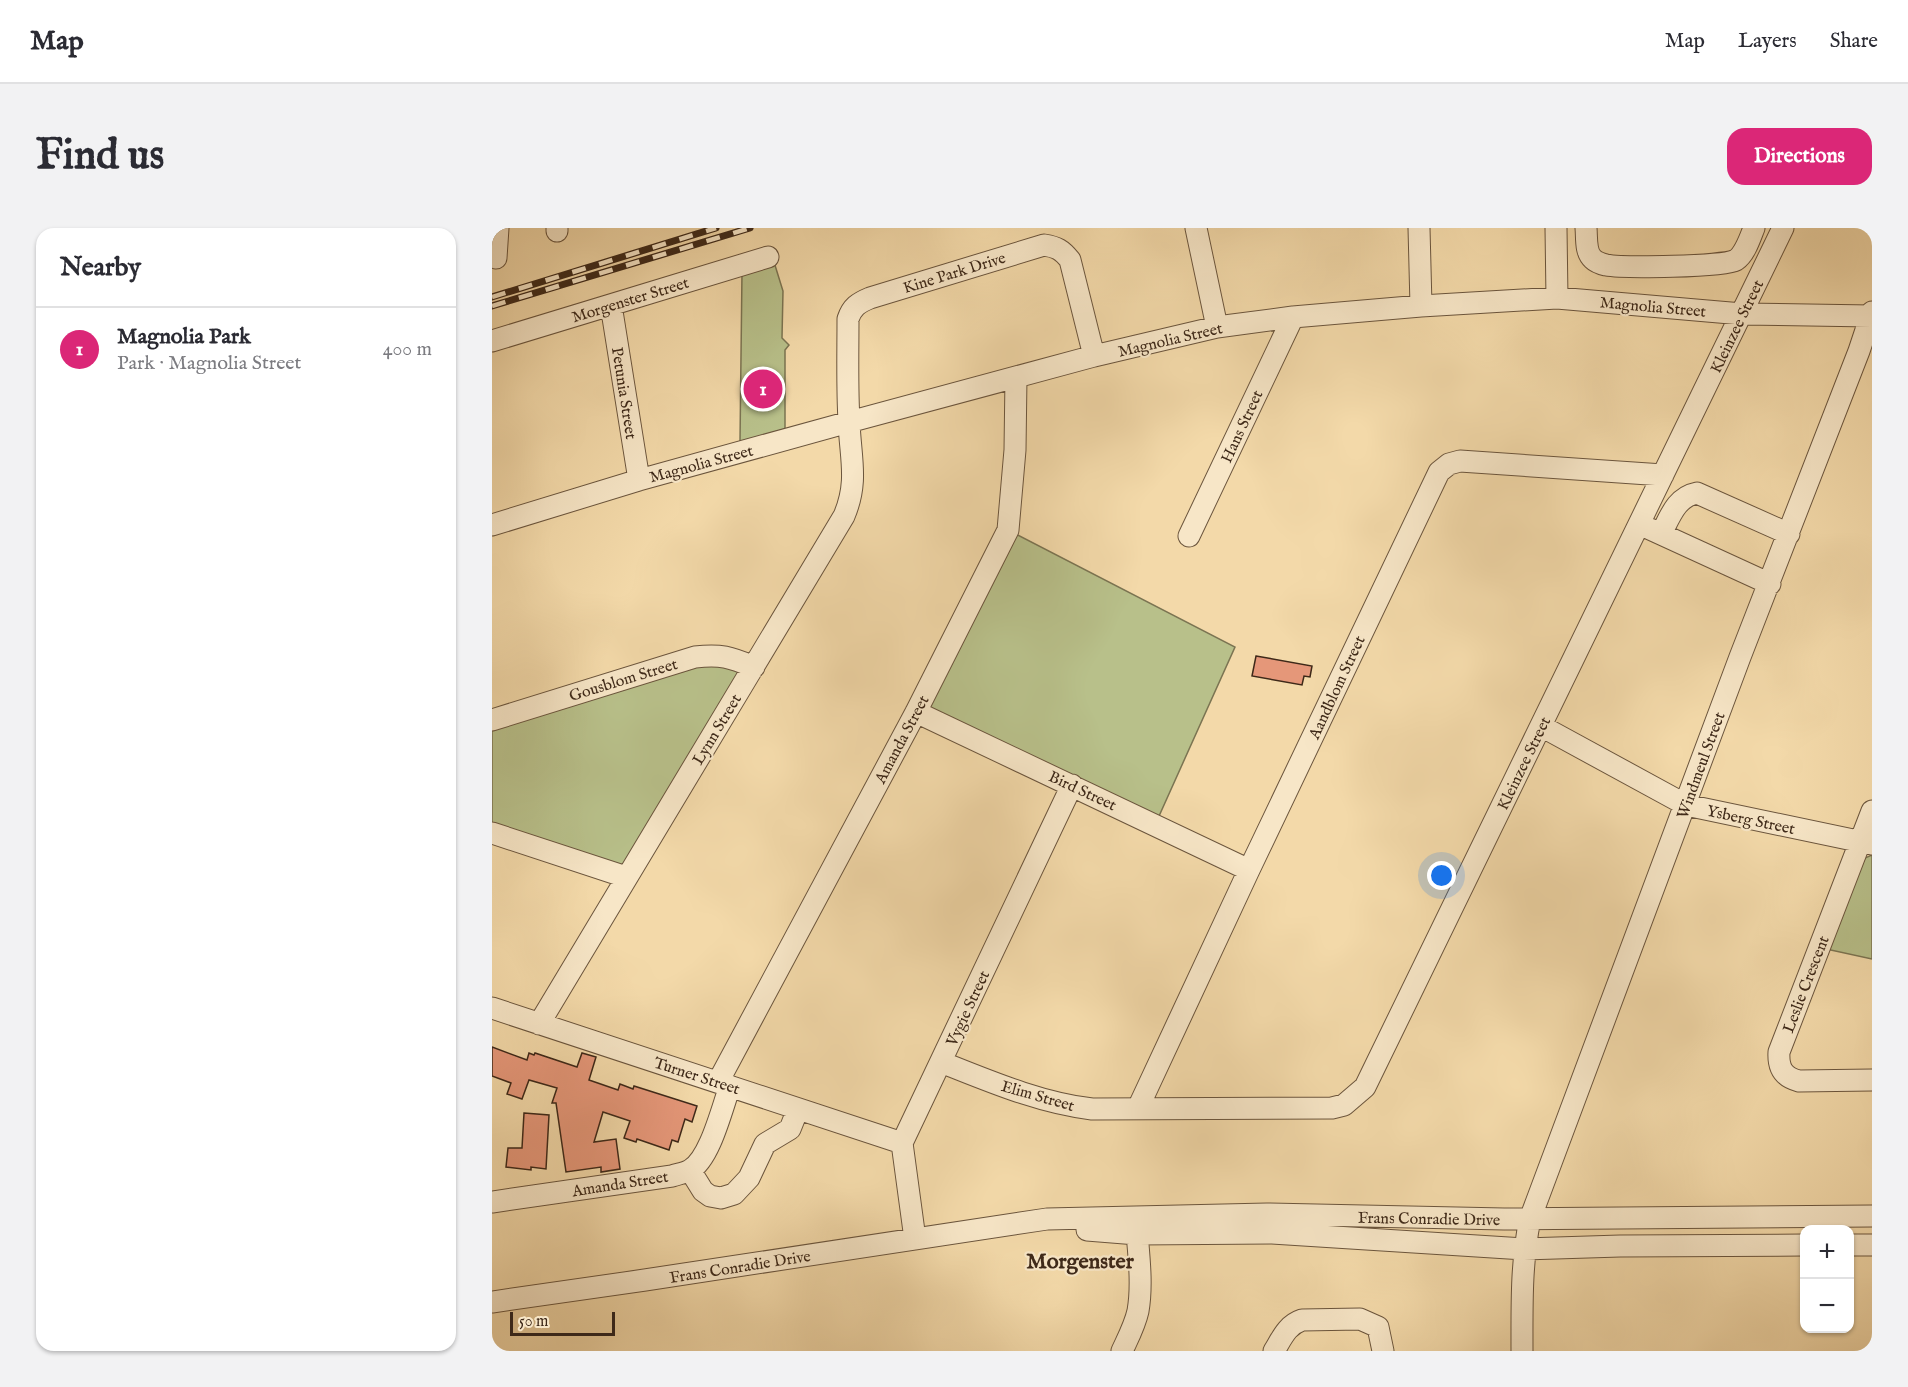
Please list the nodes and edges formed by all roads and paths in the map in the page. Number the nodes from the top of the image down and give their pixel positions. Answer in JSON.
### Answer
{"nodes":[{"id":1,"x":498,"y":228,"type":"edge"},
{"id":2,"x":1196,"y":228,"type":"edge"},
{"id":3,"x":1419,"y":228,"type":"edge"},
{"id":4,"x":1556,"y":228,"type":"edge"},
{"id":5,"x":1586,"y":228,"type":"edge"},
{"id":6,"x":1754,"y":228,"type":"edge"},
{"id":7,"x":1783,"y":228,"type":"edge"},
{"id":8,"x":768,"y":257,"type":"dead end"},
{"id":9,"x":496,"y":258,"type":"dead end"},
{"id":10,"x":1557,"y":298,"type":"junction"},
{"id":11,"x":611,"y":305,"type":"junction"},
{"id":12,"x":1421,"y":306,"type":"junction"},
{"id":13,"x":1742,"y":314,"type":"junction"},
{"id":14,"x":1871,"y":314,"type":"edge"},
{"id":15,"x":1293,"y":317,"type":"junction"},
{"id":16,"x":1217,"y":327,"type":"junction"},
{"id":17,"x":492,"y":341,"type":"edge"},
{"id":18,"x":1866,"y":352,"type":"edge"},
{"id":19,"x":1094,"y":356,"type":"junction"},
{"id":20,"x":1016,"y":378,"type":"junction"},
{"id":21,"x":849,"y":422,"type":"junction"},
{"id":22,"x":1663,"y":476,"type":"junction"},
{"id":23,"x":639,"y":480,"type":"junction"},
{"id":24,"x":1639,"y":524,"type":"junction"},
{"id":25,"x":492,"y":525,"type":"edge"},
{"id":26,"x":1661,"y":534,"type":"junction"},
{"id":27,"x":1789,"y":534,"type":"junction"},
{"id":28,"x":1189,"y":536,"type":"dead end"},
{"id":29,"x":1770,"y":584,"type":"junction"},
{"id":30,"x":754,"y":667,"type":"junction"},
{"id":31,"x":916,"y":712,"type":"junction"},
{"id":32,"x":492,"y":720,"type":"edge"},
{"id":33,"x":1541,"y":726,"type":"junction"},
{"id":34,"x":1072,"y":785,"type":"junction"},
{"id":35,"x":1686,"y":805,"type":"junction"},
{"id":36,"x":1872,"y":811,"type":"edge"},
{"id":37,"x":492,"y":834,"type":"edge"},
{"id":38,"x":1866,"y":843,"type":"edge"},
{"id":39,"x":1249,"y":870,"type":"junction"},
{"id":40,"x":626,"y":877,"type":"junction"},
{"id":41,"x":492,"y":1008,"type":"edge"},
{"id":42,"x":539,"y":1024,"type":"junction"},
{"id":43,"x":941,"y":1062,"type":"junction"},
{"id":44,"x":1872,"y":1080,"type":"edge"},
{"id":45,"x":724,"y":1084,"type":"junction"},
{"id":46,"x":1138,"y":1108,"type":"junction"},
{"id":47,"x":798,"y":1109,"type":"junction"},
{"id":48,"x":902,"y":1143,"type":"junction"},
{"id":49,"x":690,"y":1170,"type":"junction"},
{"id":50,"x":492,"y":1202,"type":"edge"},
{"id":51,"x":1872,"y":1216,"type":"edge"},
{"id":52,"x":1530,"y":1219,"type":"junction"},
{"id":53,"x":1137,"y":1225,"type":"junction"},
{"id":54,"x":915,"y":1239,"type":"junction"},
{"id":55,"x":1800,"y":1245,"type":"edge"},
{"id":56,"x":1854,"y":1245,"type":"edge"},
{"id":57,"x":1872,"y":1245,"type":"edge"},
{"id":58,"x":1524,"y":1249,"type":"junction"},
{"id":59,"x":492,"y":1302,"type":"edge"},
{"id":60,"x":1122,"y":1351,"type":"edge"},
{"id":61,"x":1274,"y":1351,"type":"edge"},
{"id":62,"x":1383,"y":1351,"type":"edge"},
{"id":63,"x":1522,"y":1351,"type":"edge"}],
"edges":[{"from":1,"to":9,"type":"street"},
{"from":2,"to":16,"type":"street"},
{"from":3,"to":12,"type":"street"},
{"from":4,"to":10,"type":"street"},
{"from":5,"to":6,"type":"street"},
{"from":7,"to":13,"type":"street","name":"Kleinzee Street"},
{"from":8,"to":11,"type":"street","name":"Morgenster Street"},
{"from":10,"to":12,"type":"street","name":"Magnolia Street"},
{"from":10,"to":13,"type":"street","name":"Magnolia Street"},
{"from":11,"to":17,"type":"street","name":"Morgenster Street"},
{"from":11,"to":23,"type":"street","name":"Petunia Street"},
{"from":12,"to":15,"type":"street","name":"Magnolia Street"},
{"from":13,"to":14,"type":"street","name":"Magnolia Street"},
{"from":13,"to":22,"type":"street","name":"Kleinzee Street"},
{"from":14,"to":18,"type":"street","name":"Windmeul Street"},
{"from":15,"to":16,"type":"street","name":"Magnolia Street"},
{"from":15,"to":28,"type":"street","name":"Hans Street"},
{"from":16,"to":19,"type":"street","name":"Magnolia Street"},
{"from":18,"to":27,"type":"street","name":"Windmeul Street"},
{"from":19,"to":20,"type":"street","name":"Magnolia Street"},
{"from":19,"to":21,"type":"street","name":"Kine Park Drive"},
{"from":20,"to":21,"type":"street","name":"Magnolia Street"},
{"from":20,"to":31,"type":"street","name":"Amanda Street"},
{"from":21,"to":23,"type":"street","name":"Magnolia Street"},
{"from":21,"to":30,"type":"street","name":"Lynn Street"},
{"from":22,"to":24,"type":"street","name":"Kleinzee Street"},
{"from":22,"to":39,"type":"street","name":"Aandblom Street"},
{"from":23,"to":25,"type":"street","name":"Magnolia Street"},
{"from":24,"to":26,"type":"street"},
{"from":24,"to":33,"type":"street","name":"Kleinzee Street"},
{"from":26,"to":27,"type":"street"},
{"from":26,"to":29,"type":"street"},
{"from":27,"to":29,"type":"street","name":"Windmeul Street"},
{"from":29,"to":35,"type":"street","name":"Windmeul Street"},
{"from":30,"to":32,"type":"street","name":"Gousblom Street"},
{"from":30,"to":40,"type":"street","name":"Lynn Street"},
{"from":31,"to":34,"type":"street","name":"Bird Street"},
{"from":31,"to":45,"type":"street","name":"Amanda Street"},
{"from":33,"to":35,"type":"street","name":"Ysberg Street"},
{"from":33,"to":46,"type":"street","name":"Kleinzee Street"},
{"from":34,"to":39,"type":"street","name":"Bird Street"},
{"from":34,"to":43,"type":"street","name":"Vygie Street"},
{"from":35,"to":38,"type":"street","name":"Ysberg Street"},
{"from":35,"to":52,"type":"street","name":"Windmeul Street"},
{"from":36,"to":38,"type":"street","name":"Leslie Crescent"},
{"from":37,"to":40,"type":"street"},
{"from":38,"to":44,"type":"street","name":"Leslie Crescent"},
{"from":39,"to":46,"type":"street","name":"Aandblom Street"},
{"from":40,"to":42,"type":"street","name":"Lynn Street"},
{"from":41,"to":42,"type":"street","name":"Turner Street"},
{"from":42,"to":45,"type":"street","name":"Turner Street"},
{"from":43,"to":46,"type":"street","name":"Elim Street"},
{"from":43,"to":48,"type":"street","name":"Vygie Street"},
{"from":45,"to":47,"type":"street","name":"Turner Street"},
{"from":45,"to":49,"type":"street","name":"Amanda Street"},
{"from":47,"to":48,"type":"street","name":"Turner Street"},
{"from":47,"to":49,"type":"street"},
{"from":48,"to":54,"type":"street"},
{"from":49,"to":50,"type":"street","name":"Amanda Street"},
{"from":51,"to":52,"type":"street","name":"Frans Conradie Drive"},
{"from":52,"to":53,"type":"street","name":"Frans Conradie Drive"},
{"from":52,"to":58,"type":"street","name":"Windmeul Street"},
{"from":53,"to":54,"type":"street","name":"Frans Conradie Drive"},
{"from":53,"to":58,"type":"street","name":"Frans Conradie Drive"},
{"from":53,"to":60,"type":"street"},
{"from":54,"to":59,"type":"street","name":"Frans Conradie Drive"},
{"from":55,"to":58,"type":"street","name":"Frans Conradie Drive"},
{"from":56,"to":57,"type":"street"},
{"from":58,"to":63,"type":"street","name":"Windmeul Street"},
{"from":61,"to":62,"type":"street"}]}
